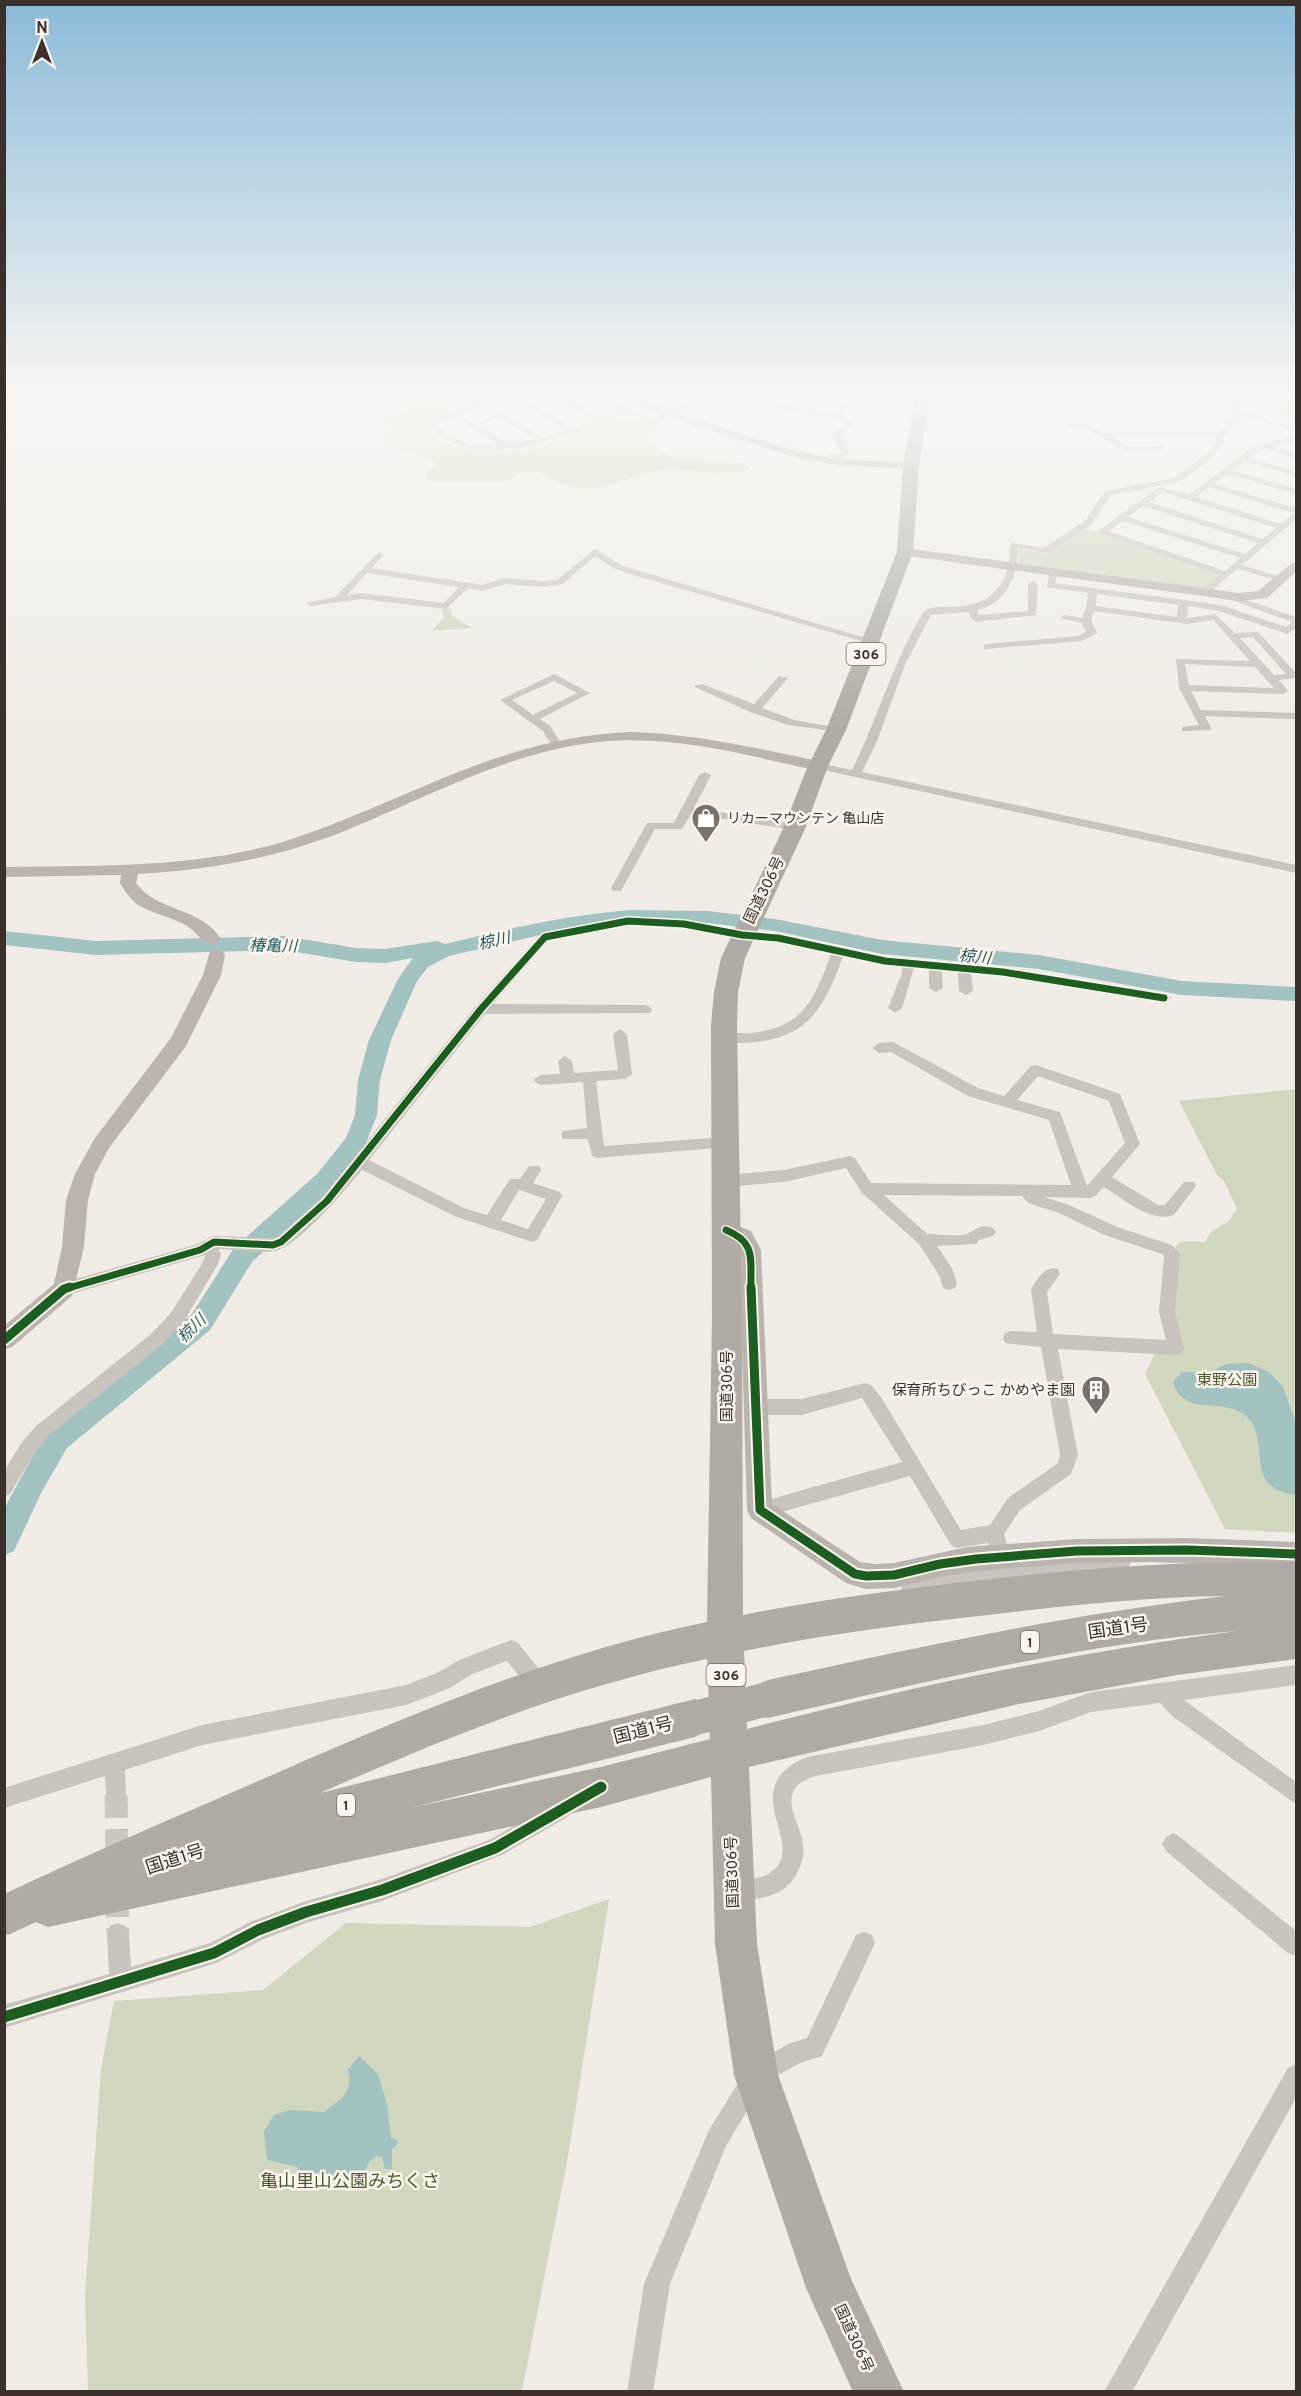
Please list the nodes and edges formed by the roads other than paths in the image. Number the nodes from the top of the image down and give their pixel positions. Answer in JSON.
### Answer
{"nodes":[{"id":1,"x":908,"y":505,"type":"edge"},
{"id":2,"x":1100,"y":505,"type":"edge"},
{"id":3,"x":1140,"y":505,"type":"edge"},
{"id":4,"x":1148,"y":505,"type":"edge"},
{"id":5,"x":1212,"y":505,"type":"edge"},
{"id":6,"x":1264,"y":505,"type":"edge"},
{"id":7,"x":1295,"y":516,"type":"edge"},
{"id":8,"x":1123,"y":518,"type":"junction"},
{"id":9,"x":1283,"y":527,"type":"junction"},
{"id":10,"x":1264,"y":542,"type":"junction"},
{"id":11,"x":905,"y":552,"type":"junction"},
{"id":12,"x":379,"y":555,"type":"dead end"},
{"id":13,"x":1245,"y":557,"type":"junction"},
{"id":14,"x":1236,"y":566,"type":"junction"},
{"id":15,"x":1014,"y":567,"type":"junction"},
{"id":16,"x":1296,"y":567,"type":"edge"},
{"id":17,"x":365,"y":570,"type":"junction"},
{"id":18,"x":1226,"y":574,"type":"junction"},
{"id":19,"x":1051,"y":579,"type":"junction"},
{"id":20,"x":1281,"y":580,"type":"junction"},
{"id":21,"x":1020,"y":582,"type":"junction"},
{"id":22,"x":466,"y":585,"type":"junction"},
{"id":23,"x":1093,"y":591,"type":"junction"},
{"id":24,"x":1270,"y":591,"type":"junction"},
{"id":25,"x":1222,"y":595,"type":"junction"},
{"id":26,"x":1200,"y":596,"type":"junction"},
{"id":27,"x":337,"y":600,"type":"junction"},
{"id":28,"x":310,"y":603,"type":"dead end"},
{"id":29,"x":1183,"y":603,"type":"junction"},
{"id":30,"x":1253,"y":605,"type":"junction"},
{"id":31,"x":1091,"y":608,"type":"junction"},
{"id":32,"x":974,"y":610,"type":"junction"},
{"id":33,"x":1065,"y":618,"type":"dead end"},
{"id":34,"x":1182,"y":620,"type":"junction"},
{"id":35,"x":1086,"y":621,"type":"junction"},
{"id":36,"x":1296,"y":622,"type":"edge"},
{"id":37,"x":1292,"y":633,"type":"edge"},
{"id":38,"x":1233,"y":636,"type":"junction"},
{"id":39,"x":872,"y":641,"type":"junction"},
{"id":40,"x":987,"y":647,"type":"dead end"},
{"id":41,"x":1258,"y":664,"type":"junction"},
{"id":42,"x":783,"y":678,"type":"dead end"},
{"id":43,"x":1272,"y":678,"type":"junction"},
{"id":44,"x":698,"y":686,"type":"dead end"},
{"id":45,"x":1184,"y":688,"type":"junction"},
{"id":46,"x":1292,"y":705,"type":"edge"},
{"id":47,"x":754,"y":710,"type":"junction"},
{"id":48,"x":1198,"y":713,"type":"junction"},
{"id":49,"x":533,"y":719,"type":"junction"},
{"id":50,"x":1186,"y":729,"type":"dead end"},
{"id":51,"x":836,"y":730,"type":"junction"},
{"id":52,"x":556,"y":744,"type":"junction"},
{"id":53,"x":818,"y":766,"type":"junction"},
{"id":54,"x":856,"y":774,"type":"junction"},
{"id":55,"x":705,"y":775,"type":"dead end"},
{"id":56,"x":687,"y":810,"type":"junction"},
{"id":57,"x":795,"y":827,"type":"junction"},
{"id":58,"x":131,"y":868,"type":"junction"},
{"id":59,"x":1296,"y":869,"type":"edge"},
{"id":60,"x":4,"y":872,"type":"edge"},
{"id":61,"x":618,"y":888,"type":"dead end"},
{"id":62,"x":742,"y":936,"type":"junction"},
{"id":63,"x":838,"y":953,"type":"junction"},
{"id":64,"x":908,"y":964,"type":"junction"},
{"id":65,"x":935,"y":966,"type":"junction"},
{"id":66,"x":964,"y":968,"type":"junction"},
{"id":67,"x":936,"y":988,"type":"dead end"},
{"id":68,"x":966,"y":991,"type":"dead end"},
{"id":69,"x":1164,"y":998,"type":"dead end"},
{"id":70,"x":895,"y":1008,"type":"dead end"},
{"id":71,"x":481,"y":1009,"type":"junction"},
{"id":72,"x":645,"y":1010,"type":"dead end"},
{"id":73,"x":620,"y":1034,"type":"dead end"},
{"id":74,"x":724,"y":1037,"type":"junction"},
{"id":75,"x":879,"y":1048,"type":"dead end"},
{"id":76,"x":566,"y":1061,"type":"dead end"},
{"id":77,"x":590,"y":1077,"type":"junction"},
{"id":78,"x":568,"y":1078,"type":"junction"},
{"id":79,"x":540,"y":1080,"type":"dead end"},
{"id":80,"x":1008,"y":1100,"type":"junction"},
{"id":81,"x":596,"y":1133,"type":"junction"},
{"id":82,"x":568,"y":1135,"type":"dead end"},
{"id":83,"x":724,"y":1143,"type":"junction"},
{"id":84,"x":360,"y":1162,"type":"junction"},
{"id":85,"x":534,"y":1170,"type":"dead end"},
{"id":86,"x":1103,"y":1179,"type":"junction"},
{"id":87,"x":725,"y":1181,"type":"junction"},
{"id":88,"x":524,"y":1185,"type":"junction"},
{"id":89,"x":1189,"y":1186,"type":"dead end"},
{"id":90,"x":867,"y":1189,"type":"junction"},
{"id":91,"x":1024,"y":1190,"type":"junction"},
{"id":92,"x":1080,"y":1191,"type":"junction"},
{"id":93,"x":491,"y":1222,"type":"junction"},
{"id":94,"x":726,"y":1230,"type":"junction"},
{"id":95,"x":988,"y":1232,"type":"dead end"},
{"id":96,"x":924,"y":1240,"type":"junction"},
{"id":97,"x":216,"y":1243,"type":"junction"},
{"id":98,"x":1052,"y":1274,"type":"dead end"},
{"id":99,"x":949,"y":1282,"type":"dead end"},
{"id":100,"x":64,"y":1289,"type":"junction"},
{"id":101,"x":1011,"y":1338,"type":"dead end"},
{"id":102,"x":4,"y":1340,"type":"edge"},
{"id":103,"x":1047,"y":1340,"type":"junction"},
{"id":104,"x":756,"y":1407,"type":"junction"},
{"id":105,"x":914,"y":1467,"type":"junction"},
{"id":106,"x":4,"y":1488,"type":"edge"},
{"id":107,"x":760,"y":1510,"type":"junction"},
{"id":108,"x":998,"y":1544,"type":"junction"},
{"id":109,"x":1222,"y":1550,"type":"junction"},
{"id":110,"x":1296,"y":1554,"type":"edge"},
{"id":111,"x":1296,"y":1579,"type":"edge"},
{"id":112,"x":1296,"y":1608,"type":"edge"},
{"id":113,"x":871,"y":1610,"type":"junction"},
{"id":114,"x":725,"y":1637,"type":"junction"},
{"id":115,"x":1296,"y":1641,"type":"edge"},
{"id":116,"x":1296,"y":1675,"type":"edge"},
{"id":117,"x":539,"y":1685,"type":"junction"},
{"id":118,"x":1162,"y":1691,"type":"junction"},
{"id":119,"x":729,"y":1754,"type":"junction"},
{"id":120,"x":115,"y":1763,"type":"junction"},
{"id":121,"x":601,"y":1786,"type":"junction"},
{"id":122,"x":1296,"y":1794,"type":"edge"},
{"id":123,"x":116,"y":1795,"type":"tunnel mouth"},
{"id":124,"x":4,"y":1797,"type":"edge"},
{"id":125,"x":1173,"y":1844,"type":"dead end"},
{"id":126,"x":732,"y":1890,"type":"junction"},
{"id":127,"x":6,"y":1915,"type":"edge"},
{"id":128,"x":118,"y":1935,"type":"tunnel mouth"},
{"id":129,"x":864,"y":1943,"type":"dead end"},
{"id":130,"x":1296,"y":1945,"type":"edge"},
{"id":131,"x":120,"y":1981,"type":"junction"},
{"id":132,"x":4,"y":2017,"type":"edge"},
{"id":133,"x":756,"y":2075,"type":"junction"},
{"id":134,"x":1296,"y":2076,"type":"edge"},
{"id":135,"x":640,"y":2391,"type":"edge"},
{"id":136,"x":879,"y":2391,"type":"edge"},
{"id":137,"x":1116,"y":2391,"type":"edge"}],
"edges":[{"from":1,"to":11,"type":"highway","name":"国道306号","number":"306"},
{"from":2,"to":15,"type":"street"},
{"from":3,"to":8,"type":"street"},
{"from":4,"to":10,"type":"street"},
{"from":5,"to":9,"type":"street"},
{"from":6,"to":7,"type":"street"},
{"from":7,"to":9,"type":"street"},
{"from":8,"to":13,"type":"street"},
{"from":8,"to":18,"type":"street"},
{"from":9,"to":10,"type":"street"},
{"from":10,"to":13,"type":"street"},
{"from":11,"to":15,"type":"street"},
{"from":11,"to":39,"type":"highway","name":"国道306号","number":"306"},
{"from":12,"to":17,"type":"street"},
{"from":13,"to":14,"type":"street"},
{"from":14,"to":18,"type":"street"},
{"from":14,"to":20,"type":"street"},
{"from":15,"to":19,"type":"street"},
{"from":15,"to":21,"type":"street"},
{"from":16,"to":20,"type":"street"},
{"from":17,"to":22,"type":"street"},
{"from":17,"to":27,"type":"street"},
{"from":18,"to":26,"type":"street"},
{"from":19,"to":21,"type":"street"},
{"from":19,"to":23,"type":"street"},
{"from":19,"to":26,"type":"street"},
{"from":20,"to":24,"type":"street"},
{"from":21,"to":32,"type":"street"},
{"from":21,"to":32,"type":"street"},
{"from":22,"to":27,"type":"street"},
{"from":22,"to":39,"type":"street"},
{"from":23,"to":29,"type":"street"},
{"from":23,"to":31,"type":"street"},
{"from":24,"to":25,"type":"street"},
{"from":24,"to":30,"type":"street"},
{"from":25,"to":26,"type":"street"},
{"from":25,"to":30,"type":"street"},
{"from":26,"to":29,"type":"street"},
{"from":26,"to":37,"type":"street"},
{"from":27,"to":28,"type":"street"},
{"from":29,"to":34,"type":"street"},
{"from":30,"to":36,"type":"street"},
{"from":31,"to":34,"type":"street"},
{"from":31,"to":35,"type":"street"},
{"from":32,"to":54,"type":"street"},
{"from":33,"to":35,"type":"street"},
{"from":34,"to":38,"type":"street"},
{"from":35,"to":40,"type":"street"},
{"from":36,"to":37,"type":"street"},
{"from":38,"to":41,"type":"street"},
{"from":38,"to":43,"type":"street"},
{"from":39,"to":51,"type":"highway","name":"国道306号","number":"306"},
{"from":41,"to":43,"type":"street"},
{"from":41,"to":45,"type":"street"},
{"from":42,"to":47,"type":"street"},
{"from":43,"to":46,"type":"street"},
{"from":44,"to":47,"type":"street"},
{"from":45,"to":46,"type":"street"},
{"from":45,"to":48,"type":"street"},
{"from":46,"to":48,"type":"street"},
{"from":47,"to":51,"type":"street"},
{"from":48,"to":50,"type":"street"},
{"from":49,"to":49,"type":"street"},
{"from":49,"to":52,"type":"street"},
{"from":51,"to":53,"type":"highway","name":"国道306号","number":"306"},
{"from":52,"to":53,"type":"street"},
{"from":52,"to":58,"type":"street"},
{"from":53,"to":54,"type":"street"},
{"from":53,"to":57,"type":"highway","name":"国道306号","number":"306"},
{"from":54,"to":59,"type":"street"},
{"from":55,"to":56,"type":"street"},
{"from":56,"to":57,"type":"street"},
{"from":56,"to":61,"type":"street"},
{"from":57,"to":62,"type":"highway","name":"国道306号","number":"306"},
{"from":58,"to":60,"type":"street"},
{"from":58,"to":100,"type":"street"},
{"from":62,"to":63,"type":"street"},
{"from":62,"to":71,"type":"street"},
{"from":62,"to":74,"type":"highway","name":"国道306号","number":"306"},
{"from":63,"to":64,"type":"street"},
{"from":63,"to":74,"type":"street"},
{"from":64,"to":65,"type":"street"},
{"from":64,"to":70,"type":"street"},
{"from":65,"to":66,"type":"street"},
{"from":65,"to":67,"type":"street"},
{"from":66,"to":68,"type":"street"},
{"from":66,"to":69,"type":"street"},
{"from":71,"to":72,"type":"street"},
{"from":71,"to":84,"type":"street"},
{"from":73,"to":77,"type":"street"},
{"from":74,"to":83,"type":"highway","name":"国道306号","number":"306"},
{"from":75,"to":80,"type":"street"},
{"from":76,"to":78,"type":"street"},
{"from":77,"to":78,"type":"street"},
{"from":77,"to":81,"type":"street"},
{"from":78,"to":79,"type":"street"},
{"from":80,"to":86,"type":"street"},
{"from":80,"to":92,"type":"street"},
{"from":81,"to":82,"type":"street"},
{"from":81,"to":83,"type":"street"},
{"from":83,"to":87,"type":"highway","name":"国道306号","number":"306"},
{"from":84,"to":93,"type":"street"},
{"from":84,"to":97,"type":"street"},
{"from":85,"to":88,"type":"street"},
{"from":86,"to":89,"type":"street"},
{"from":86,"to":92,"type":"street"},
{"from":87,"to":90,"type":"street"},
{"from":87,"to":94,"type":"highway","name":"国道306号","number":"306"},
{"from":88,"to":93,"type":"street"},
{"from":88,"to":93,"type":"street"},
{"from":90,"to":91,"type":"street"},
{"from":90,"to":96,"type":"street"},
{"from":91,"to":92,"type":"street"},
{"from":91,"to":103,"type":"street"},
{"from":94,"to":104,"type":"street"},
{"from":94,"to":114,"type":"highway","name":"国道306号","number":"306"},
{"from":95,"to":96,"type":"street"},
{"from":96,"to":99,"type":"street"},
{"from":97,"to":100,"type":"street"},
{"from":97,"to":106,"type":"street"},
{"from":98,"to":103,"type":"street"},
{"from":100,"to":102,"type":"street"},
{"from":101,"to":103,"type":"street"},
{"from":103,"to":108,"type":"street"},
{"from":104,"to":105,"type":"street"},
{"from":104,"to":107,"type":"street"},
{"from":105,"to":107,"type":"street"},
{"from":105,"to":108,"type":"street"},
{"from":107,"to":108,"type":"street"},
{"from":108,"to":109,"type":"street"},
{"from":109,"to":110,"type":"street"},
{"from":109,"to":113,"type":"street"},
{"from":111,"to":113,"type":"highway"},
{"from":112,"to":127,"type":"highway","name":"国道1号","number":"1","bridge":true},
{"from":113,"to":114,"type":"highway"},
{"from":114,"to":117,"type":"highway"},
{"from":114,"to":119,"type":"highway","name":"国道306号","number":"306"},
{"from":115,"to":119,"type":"highway"},
{"from":116,"to":118,"type":"street"},
{"from":117,"to":120,"type":"street"},
{"from":117,"to":127,"type":"highway"},
{"from":118,"to":122,"type":"street"},
{"from":118,"to":126,"type":"street"},
{"from":119,"to":121,"type":"highway"},
{"from":119,"to":126,"type":"highway","name":"国道306号","number":"306"},
{"from":120,"to":123,"type":"street"},
{"from":120,"to":124,"type":"street"},
{"from":121,"to":127,"type":"highway"},
{"from":121,"to":131,"type":"street"},
{"from":125,"to":130,"type":"street"},
{"from":126,"to":133,"type":"highway","name":"国道306号","number":"306"},
{"from":128,"to":131,"type":"street"},
{"from":129,"to":133,"type":"street"},
{"from":131,"to":132,"type":"street"},
{"from":133,"to":135,"type":"street"},
{"from":133,"to":136,"type":"highway","name":"国道306号","number":"306"},
{"from":134,"to":137,"type":"street"}]}
